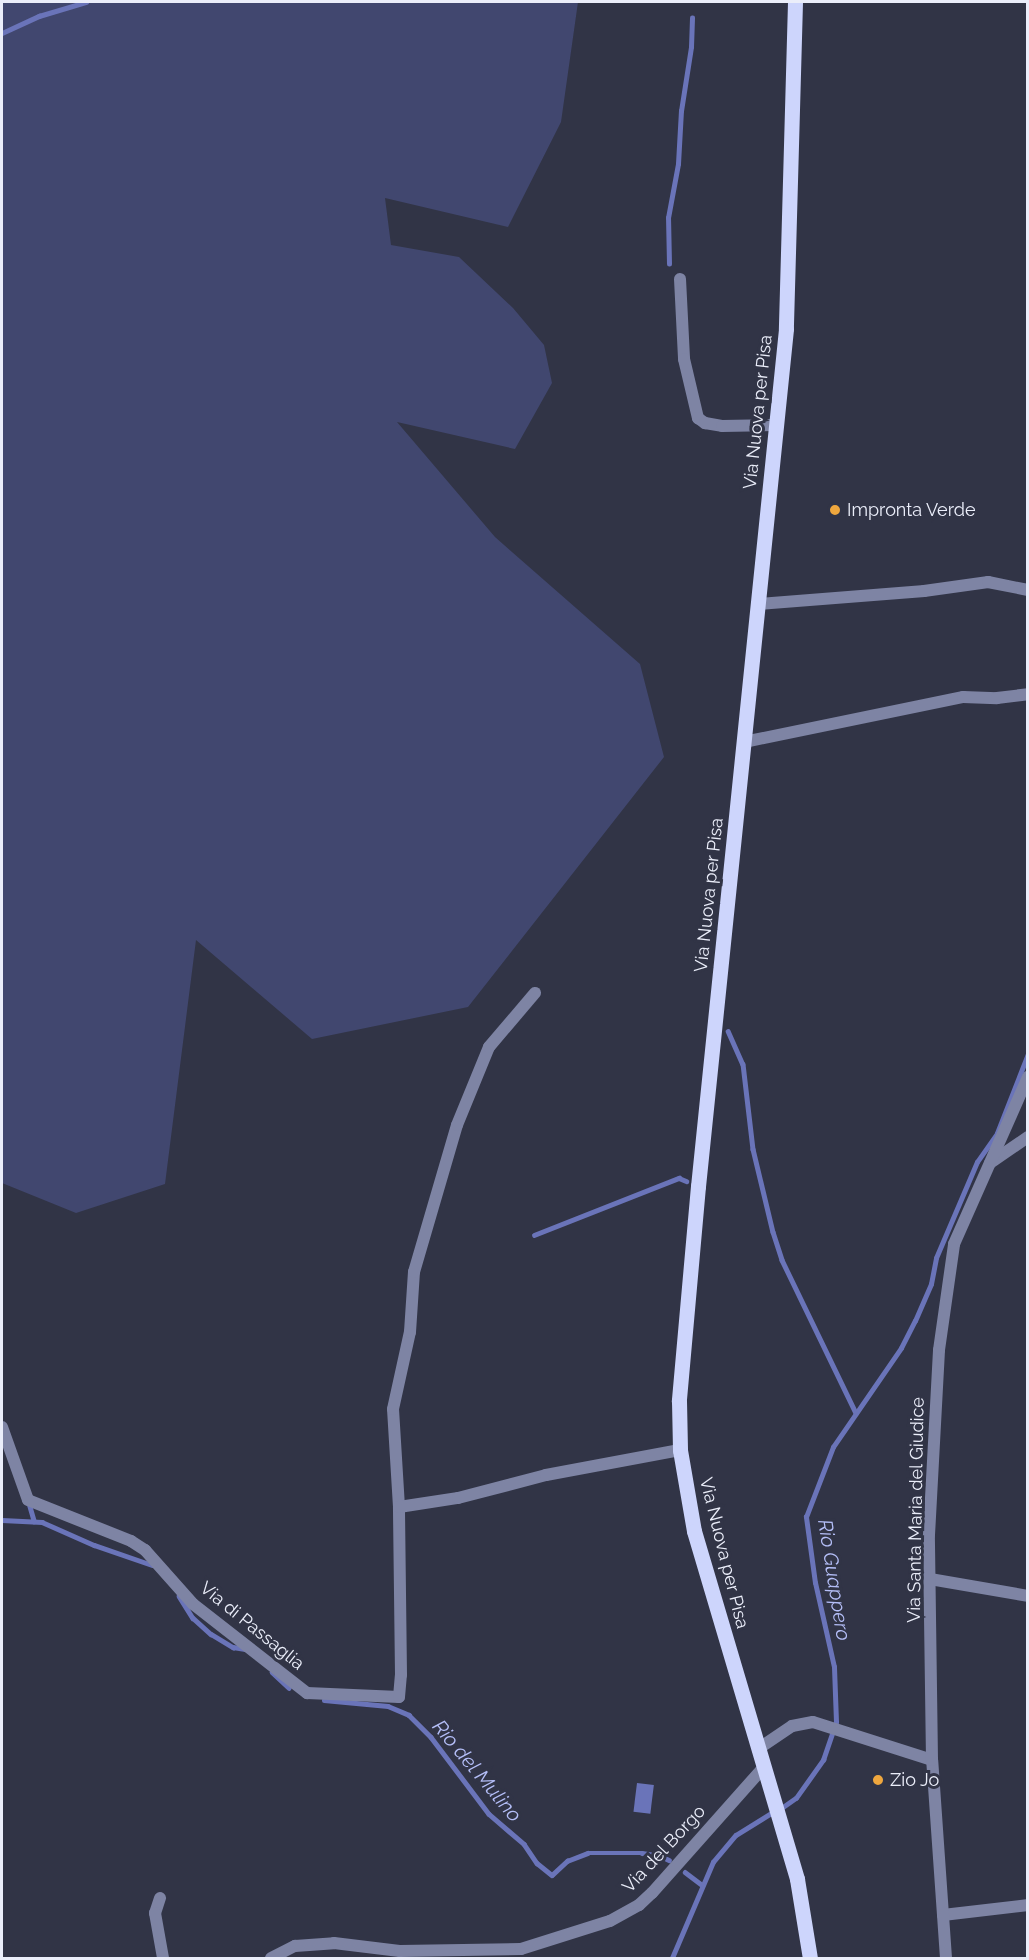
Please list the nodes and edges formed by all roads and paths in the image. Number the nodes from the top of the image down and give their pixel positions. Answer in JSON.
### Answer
{"nodes":[{"id":1,"x":795,"y":2,"type":"edge"},
{"id":2,"x":680,"y":279,"type":"dead end"},
{"id":3,"x":777,"y":425,"type":"junction"},
{"id":4,"x":1028,"y":590,"type":"edge"},
{"id":5,"x":758,"y":604,"type":"junction"},
{"id":6,"x":1028,"y":694,"type":"edge"},
{"id":7,"x":744,"y":742,"type":"junction"},
{"id":8,"x":535,"y":993,"type":"dead end"},
{"id":9,"x":1028,"y":1077,"type":"edge"},
{"id":10,"x":1028,"y":1137,"type":"edge"},
{"id":11,"x":990,"y":1163,"type":"junction"},
{"id":12,"x":2,"y":1427,"type":"edge"},
{"id":13,"x":680,"y":1450,"type":"junction"},
{"id":14,"x":399,"y":1507,"type":"junction"},
{"id":15,"x":930,"y":1579,"type":"junction"},
{"id":16,"x":1028,"y":1596,"type":"edge"},
{"id":17,"x":758,"y":1749,"type":"junction"},
{"id":18,"x":933,"y":1760,"type":"junction"},
{"id":19,"x":766,"y":1774,"type":"junction"},
{"id":20,"x":160,"y":1898,"type":"dead end"},
{"id":21,"x":1028,"y":1905,"type":"edge"},
{"id":22,"x":943,"y":1915,"type":"junction"},
{"id":23,"x":432,"y":1954,"type":"edge"},
{"id":24,"x":163,"y":1959,"type":"edge"},
{"id":25,"x":271,"y":1959,"type":"edge"},
{"id":26,"x":810,"y":1959,"type":"edge"},
{"id":27,"x":946,"y":1959,"type":"edge"}],
"edges":[{"from":1,"to":3,"type":"main road","name":"Via Nuova per Pisa"},
{"from":2,"to":3,"type":"street"},
{"from":3,"to":5,"type":"main road","name":"Via Nuova per Pisa"},
{"from":4,"to":5,"type":"street"},
{"from":5,"to":7,"type":"main road","name":"Via Nuova per Pisa"},
{"from":6,"to":7,"type":"street"},
{"from":7,"to":13,"type":"main road","name":"Via Nuova per Pisa"},
{"from":8,"to":14,"type":"street"},
{"from":9,"to":11,"type":"street","name":"Via Santa Maria del Giudice"},
{"from":10,"to":11,"type":"street"},
{"from":11,"to":15,"type":"street","name":"Via Santa Maria del Giudice"},
{"from":12,"to":14,"type":"street","name":"Via di Passaglia"},
{"from":13,"to":14,"type":"street"},
{"from":13,"to":17,"type":"main road","name":"Via Nuova per Pisa"},
{"from":15,"to":16,"type":"street"},
{"from":15,"to":18,"type":"street","name":"Via Santa Maria del Giudice"},
{"from":17,"to":18,"type":"street"},
{"from":17,"to":19,"type":"main road","name":"Via Nuova per Pisa"},
{"from":18,"to":22,"type":"street","name":"Via Santa Maria del Giudice"},
{"from":19,"to":23,"type":"street","name":"Via del Borgo"},
{"from":19,"to":26,"type":"main road","name":"Via Nuova per Pisa"},
{"from":20,"to":24,"type":"street"},
{"from":21,"to":22,"type":"street"},
{"from":22,"to":27,"type":"street","name":"Via Santa Maria del Giudice"},
{"from":23,"to":25,"type":"street","name":"Via del Borgo"}]}
